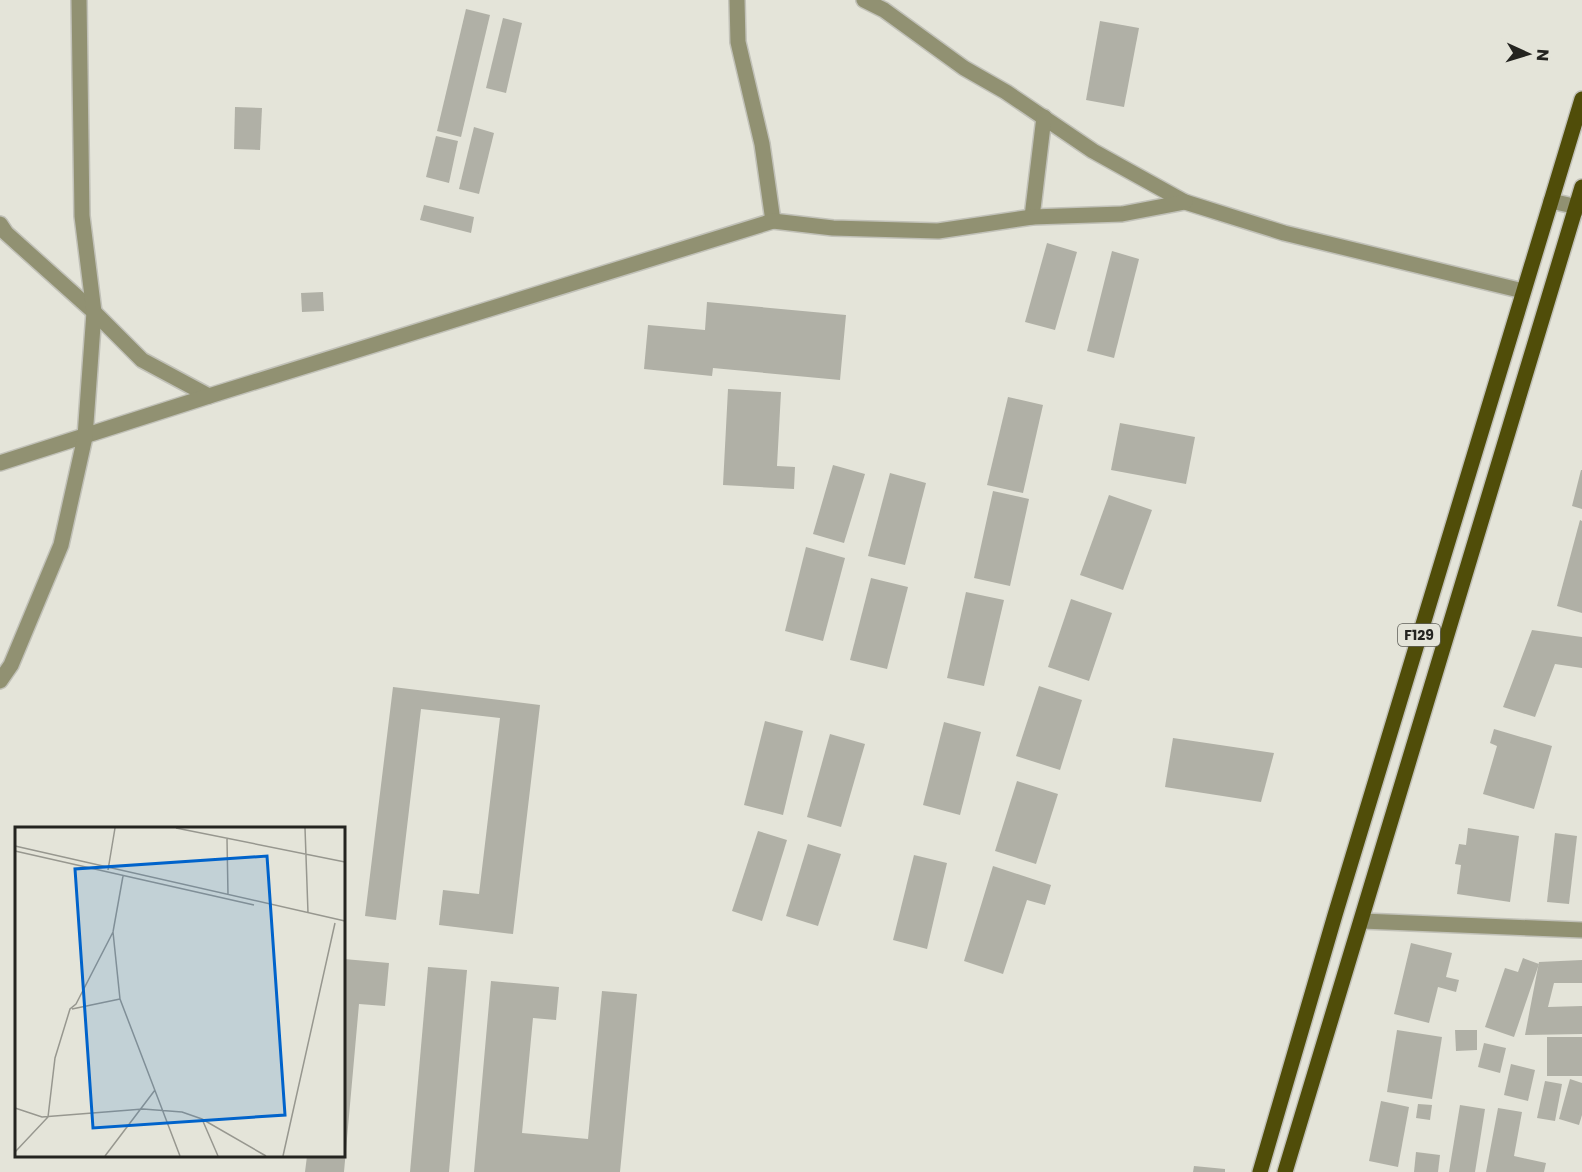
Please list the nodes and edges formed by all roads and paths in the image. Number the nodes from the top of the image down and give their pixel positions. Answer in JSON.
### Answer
{"nodes":[{"id":1,"x":79,"y":0,"type":"edge"},
{"id":2,"x":737,"y":0,"type":"edge"},
{"id":3,"x":864,"y":0,"type":"edge"},
{"id":4,"x":1582,"y":99,"type":"edge"},
{"id":5,"x":1044,"y":117,"type":"junction"},
{"id":6,"x":1582,"y":187,"type":"edge"},
{"id":7,"x":1551,"y":201,"type":"junction"},
{"id":8,"x":1185,"y":202,"type":"junction"},
{"id":9,"x":1579,"y":207,"type":"edge"},
{"id":10,"x":1032,"y":217,"type":"junction"},
{"id":11,"x":773,"y":221,"type":"junction"},
{"id":12,"x":0,"y":224,"type":"edge"},
{"id":13,"x":1522,"y":291,"type":"junction"},
{"id":14,"x":94,"y":312,"type":"junction"},
{"id":15,"x":209,"y":396,"type":"junction"},
{"id":16,"x":85,"y":437,"type":"junction"},
{"id":17,"x":0,"y":463,"type":"edge"},
{"id":18,"x":5,"y":666,"type":"edge"},
{"id":19,"x":0,"y":681,"type":"edge"},
{"id":20,"x":1362,"y":921,"type":"junction"},
{"id":21,"x":1582,"y":930,"type":"edge"},
{"id":22,"x":1260,"y":1172,"type":"edge"},
{"id":23,"x":1285,"y":1172,"type":"edge"}],
"edges":[{"from":1,"to":14,"type":"street"},
{"from":2,"to":11,"type":"street"},
{"from":3,"to":5,"type":"street"},
{"from":4,"to":7,"type":"main road","number":"F129"},
{"from":5,"to":8,"type":"street"},
{"from":5,"to":10,"type":"street"},
{"from":6,"to":9,"type":"main road","number":"F129"},
{"from":7,"to":9,"type":"street"},
{"from":7,"to":13,"type":"main road","number":"F129"},
{"from":8,"to":10,"type":"street"},
{"from":8,"to":13,"type":"street"},
{"from":9,"to":20,"type":"main road","number":"F129"},
{"from":10,"to":11,"type":"street"},
{"from":11,"to":15,"type":"street"},
{"from":12,"to":14,"type":"street"},
{"from":13,"to":22,"type":"main road","number":"F129"},
{"from":14,"to":15,"type":"street"},
{"from":14,"to":16,"type":"street"},
{"from":15,"to":16,"type":"street"},
{"from":16,"to":17,"type":"street"},
{"from":16,"to":18,"type":"street"},
{"from":18,"to":19,"type":"street"},
{"from":20,"to":21,"type":"street"},
{"from":20,"to":23,"type":"main road","number":"F129"}]}
